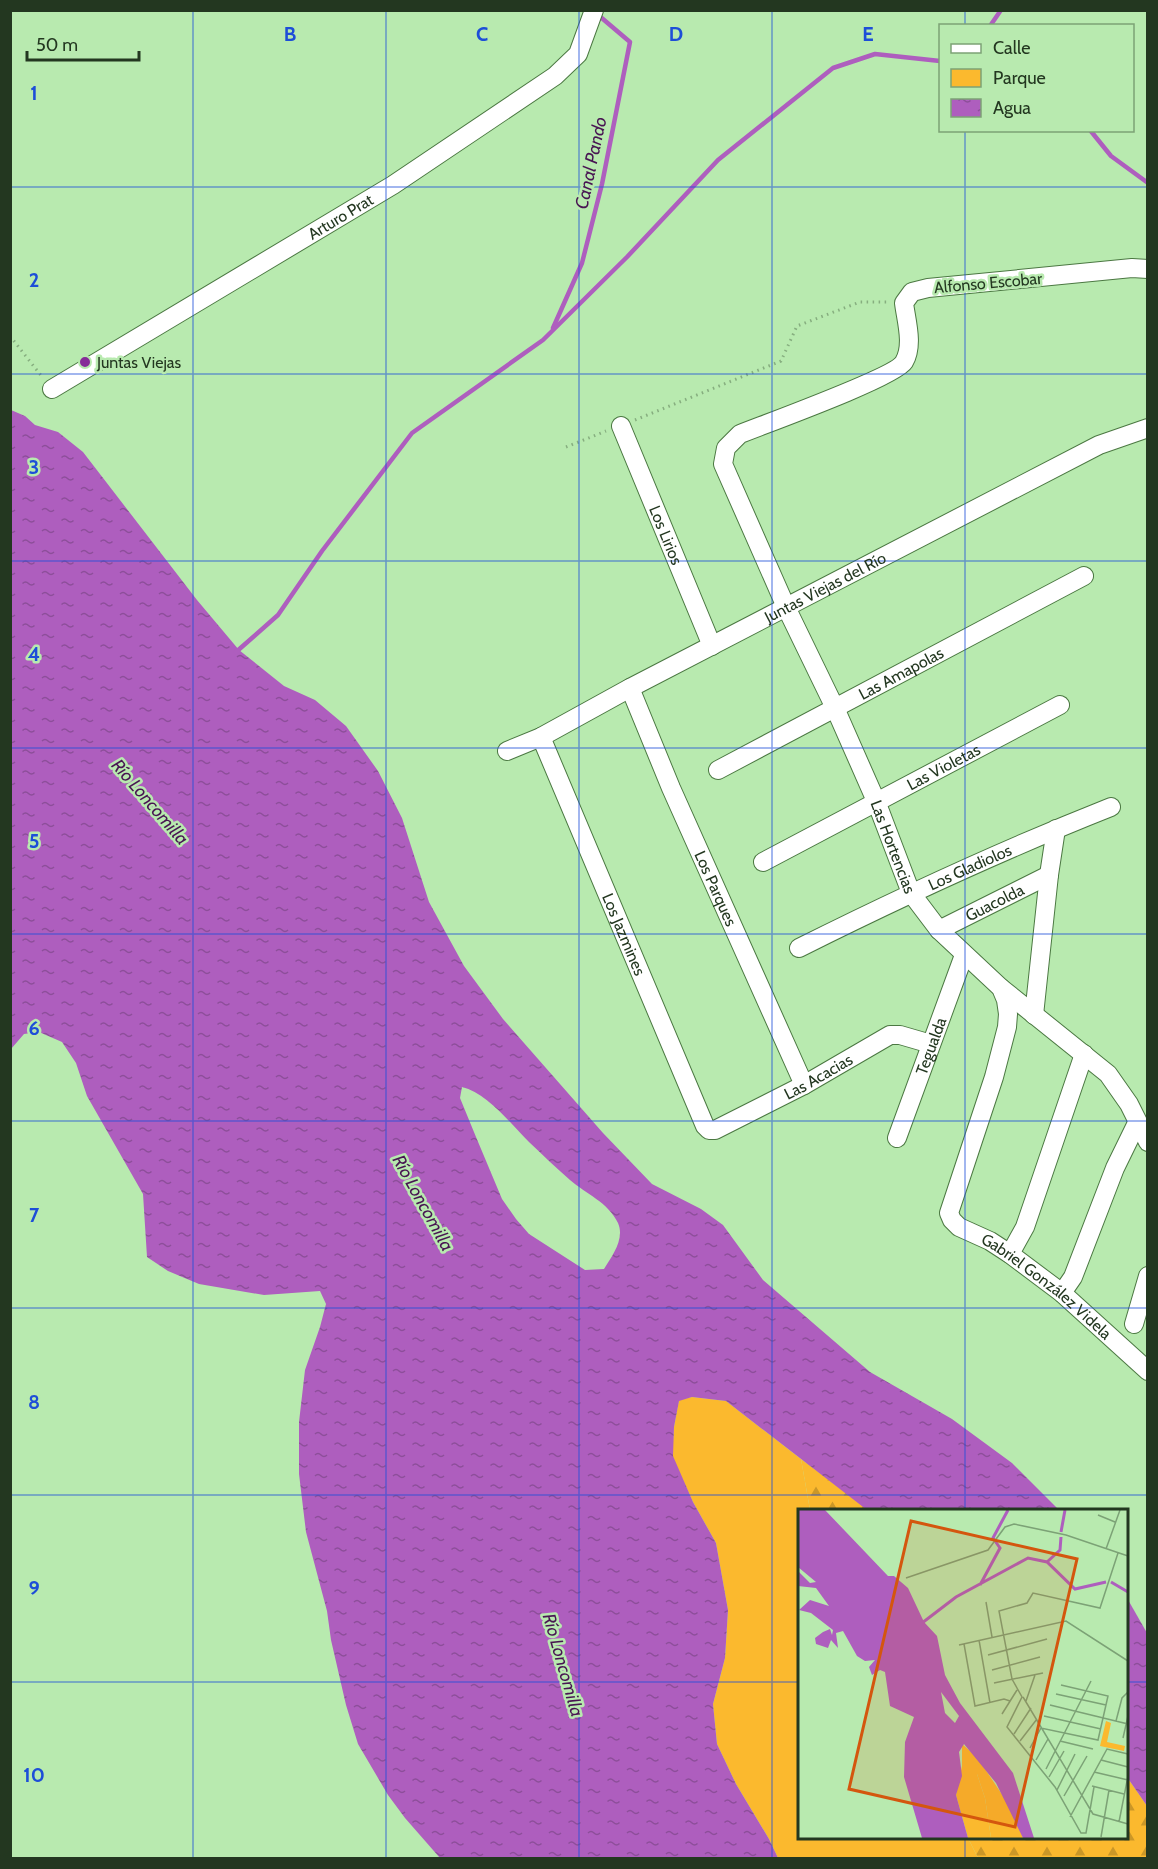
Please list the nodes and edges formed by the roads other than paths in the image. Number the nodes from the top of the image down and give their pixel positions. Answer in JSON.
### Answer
{"nodes":[{"id":1,"x":592,"y":18,"type":"edge"},
{"id":2,"x":1148,"y":269,"type":"edge"},
{"id":3,"x":52,"y":388,"type":"road end"},
{"id":4,"x":621,"y":426,"type":"road end"},
{"id":5,"x":1148,"y":428,"type":"edge"},
{"id":6,"x":726,"y":474,"type":"joint"},
{"id":7,"x":1084,"y":576,"type":"dead end"},
{"id":8,"x":786,"y":607,"type":"junction"},
{"id":9,"x":712,"y":646,"type":"junction"},
{"id":10,"x":630,"y":688,"type":"junction"},
{"id":11,"x":1060,"y":705,"type":"dead end"},
{"id":12,"x":835,"y":708,"type":"junction"},
{"id":13,"x":541,"y":737,"type":"junction"},
{"id":14,"x":507,"y":751,"type":"dead end"},
{"id":15,"x":718,"y":770,"type":"dead end"},
{"id":16,"x":876,"y":801,"type":"junction"},
{"id":17,"x":1111,"y":807,"type":"dead end"},
{"id":18,"x":1056,"y":829,"type":"junction"},
{"id":19,"x":763,"y":862,"type":"dead end"},
{"id":20,"x":1049,"y":875,"type":"junction"},
{"id":21,"x":911,"y":893,"type":"junction"},
{"id":22,"x":939,"y":930,"type":"junction"},
{"id":23,"x":799,"y":948,"type":"dead end"},
{"id":24,"x":964,"y":955,"type":"junction"},
{"id":25,"x":1001,"y":988,"type":"junction"},
{"id":26,"x":1034,"y":1015,"type":"junction"},
{"id":27,"x":931,"y":1044,"type":"junction"},
{"id":28,"x":1084,"y":1054,"type":"junction"},
{"id":29,"x":804,"y":1085,"type":"junction"},
{"id":30,"x":1137,"y":1123,"type":"junction"},
{"id":31,"x":709,"y":1130,"type":"joint"},
{"id":32,"x":897,"y":1138,"type":"dead end"},
{"id":33,"x":1148,"y":1142,"type":"edge"},
{"id":34,"x":1010,"y":1254,"type":"junction"},
{"id":35,"x":1148,"y":1276,"type":"edge"},
{"id":36,"x":1062,"y":1293,"type":"junction"},
{"id":37,"x":1134,"y":1324,"type":"dead end"},
{"id":38,"x":1148,"y":1371,"type":"edge"}],
"edges":[{"from":1,"to":3,"type":"street","name":"Arturo Prat"},
{"from":2,"to":6,"type":"street","name":"Alfonso Escobar"},
{"from":4,"to":9,"type":"street","name":"Los Lirios"},
{"from":5,"to":8,"type":"street","name":"Juntas Viejas del Río"},
{"from":6,"to":8,"type":"street","name":"Las Hortencias"},
{"from":7,"to":12,"type":"street","name":"Las Amapolas"},
{"from":8,"to":9,"type":"street","name":"Juntas Viejas del Río"},
{"from":8,"to":12,"type":"street","name":"Las Hortencias"},
{"from":9,"to":10,"type":"street","name":"Juntas Viejas del Río"},
{"from":10,"to":13,"type":"street","name":"Juntas Viejas del Río"},
{"from":10,"to":29,"type":"street","name":"Los Parques"},
{"from":11,"to":16,"type":"street","name":"Las Violetas"},
{"from":12,"to":15,"type":"street","name":"Las Amapolas"},
{"from":12,"to":16,"type":"street","name":"Las Hortencias"},
{"from":13,"to":14,"type":"street","name":"Juntas Viejas del Río"},
{"from":13,"to":31,"type":"street","name":"Los Jazmines"},
{"from":16,"to":19,"type":"street","name":"Las Violetas"},
{"from":16,"to":21,"type":"street","name":"Las Hortencias"},
{"from":17,"to":18,"type":"street","name":"Los Gladiolos"},
{"from":18,"to":20,"type":"street"},
{"from":18,"to":21,"type":"street","name":"Los Gladiolos"},
{"from":20,"to":22,"type":"street","name":"Guacolda"},
{"from":20,"to":26,"type":"street"},
{"from":21,"to":22,"type":"street","name":"Las Hortencias"},
{"from":21,"to":23,"type":"street","name":"Los Gladiolos"},
{"from":22,"to":24,"type":"street","name":"Las Hortencias"},
{"from":24,"to":25,"type":"street","name":"Las Hortencias"},
{"from":24,"to":27,"type":"street","name":"Tegualda"},
{"from":25,"to":26,"type":"street","name":"Las Hortencias"},
{"from":25,"to":34,"type":"street","name":"Gabriel González Videla"},
{"from":26,"to":28,"type":"street","name":"Las Hortencias"},
{"from":27,"to":29,"type":"street","name":"Las Acacias"},
{"from":27,"to":32,"type":"street","name":"Tegualda"},
{"from":28,"to":30,"type":"street","name":"Las Hortencias"},
{"from":28,"to":34,"type":"street"},
{"from":29,"to":31,"type":"street","name":"Las Acacias"},
{"from":30,"to":33,"type":"street","name":"Las Hortencias"},
{"from":30,"to":36,"type":"street"},
{"from":34,"to":36,"type":"street","name":"Gabriel González Videla"},
{"from":35,"to":37,"type":"street"},
{"from":36,"to":38,"type":"street","name":"Gabriel González Videla"}]}
